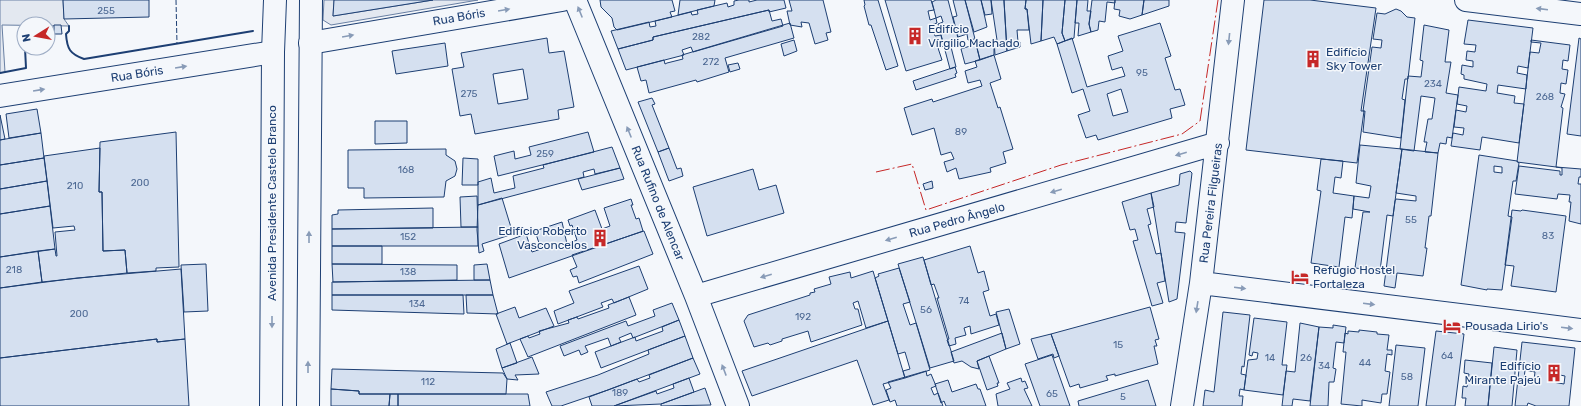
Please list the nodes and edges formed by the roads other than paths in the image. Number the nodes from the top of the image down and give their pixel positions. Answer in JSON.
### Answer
{"nodes":[{"id":1,"x":275,"y":0,"type":"edge"},
{"id":2,"x":311,"y":0,"type":"edge"},
{"id":3,"x":562,"y":0,"type":"edge"},
{"id":4,"x":575,"y":0,"type":"edge"},
{"id":5,"x":1233,"y":0,"type":"edge"},
{"id":6,"x":1466,"y":0,"type":"edge"},
{"id":7,"x":1581,"y":14,"type":"edge"},
{"id":8,"x":310,"y":43,"type":"junction"},
{"id":9,"x":273,"y":52,"type":"junction"},
{"id":10,"x":0,"y":96,"type":"edge"},
{"id":11,"x":1218,"y":143,"type":"junction"},
{"id":12,"x":1201,"y":283,"type":"junction"},
{"id":13,"x":696,"y":296,"type":"junction"},
{"id":14,"x":1581,"y":330,"type":"edge"},
{"id":15,"x":272,"y":406,"type":"edge"},
{"id":16,"x":308,"y":406,"type":"edge"},
{"id":17,"x":738,"y":406,"type":"edge"},
{"id":18,"x":1182,"y":406,"type":"edge"}],
"edges":[{"from":1,"to":9,"type":"street","name":"Avenida Presidente Castelo Branco"},
{"from":2,"to":8,"type":"street"},
{"from":8,"to":3,"type":"street","name":"Rua Bóris","one_way":true},
{"from":13,"to":4,"type":"street","name":"Rua Rufino de Alencar","one_way":true},
{"from":5,"to":11,"type":"street","name":"Rua Pereira Filgueiras","one_way":true},
{"from":7,"to":6,"type":"street","one_way":true},
{"from":16,"to":8,"type":"street","one_way":true},
{"from":10,"to":9,"type":"street","name":"Rua Bóris","one_way":true},
{"from":9,"to":15,"type":"street","name":"Avenida Presidente Castelo Branco","one_way":true},
{"from":11,"to":12,"type":"street","name":"Rua Pereira Filgueiras"},
{"from":11,"to":13,"type":"street","name":"Rua Pedro Ângelo","one_way":true},
{"from":12,"to":14,"type":"street","one_way":true},
{"from":12,"to":18,"type":"street","name":"Rua Pereira Filgueiras","one_way":true},
{"from":17,"to":13,"type":"street","name":"Rua Rufino de Alencar","one_way":true}]}
